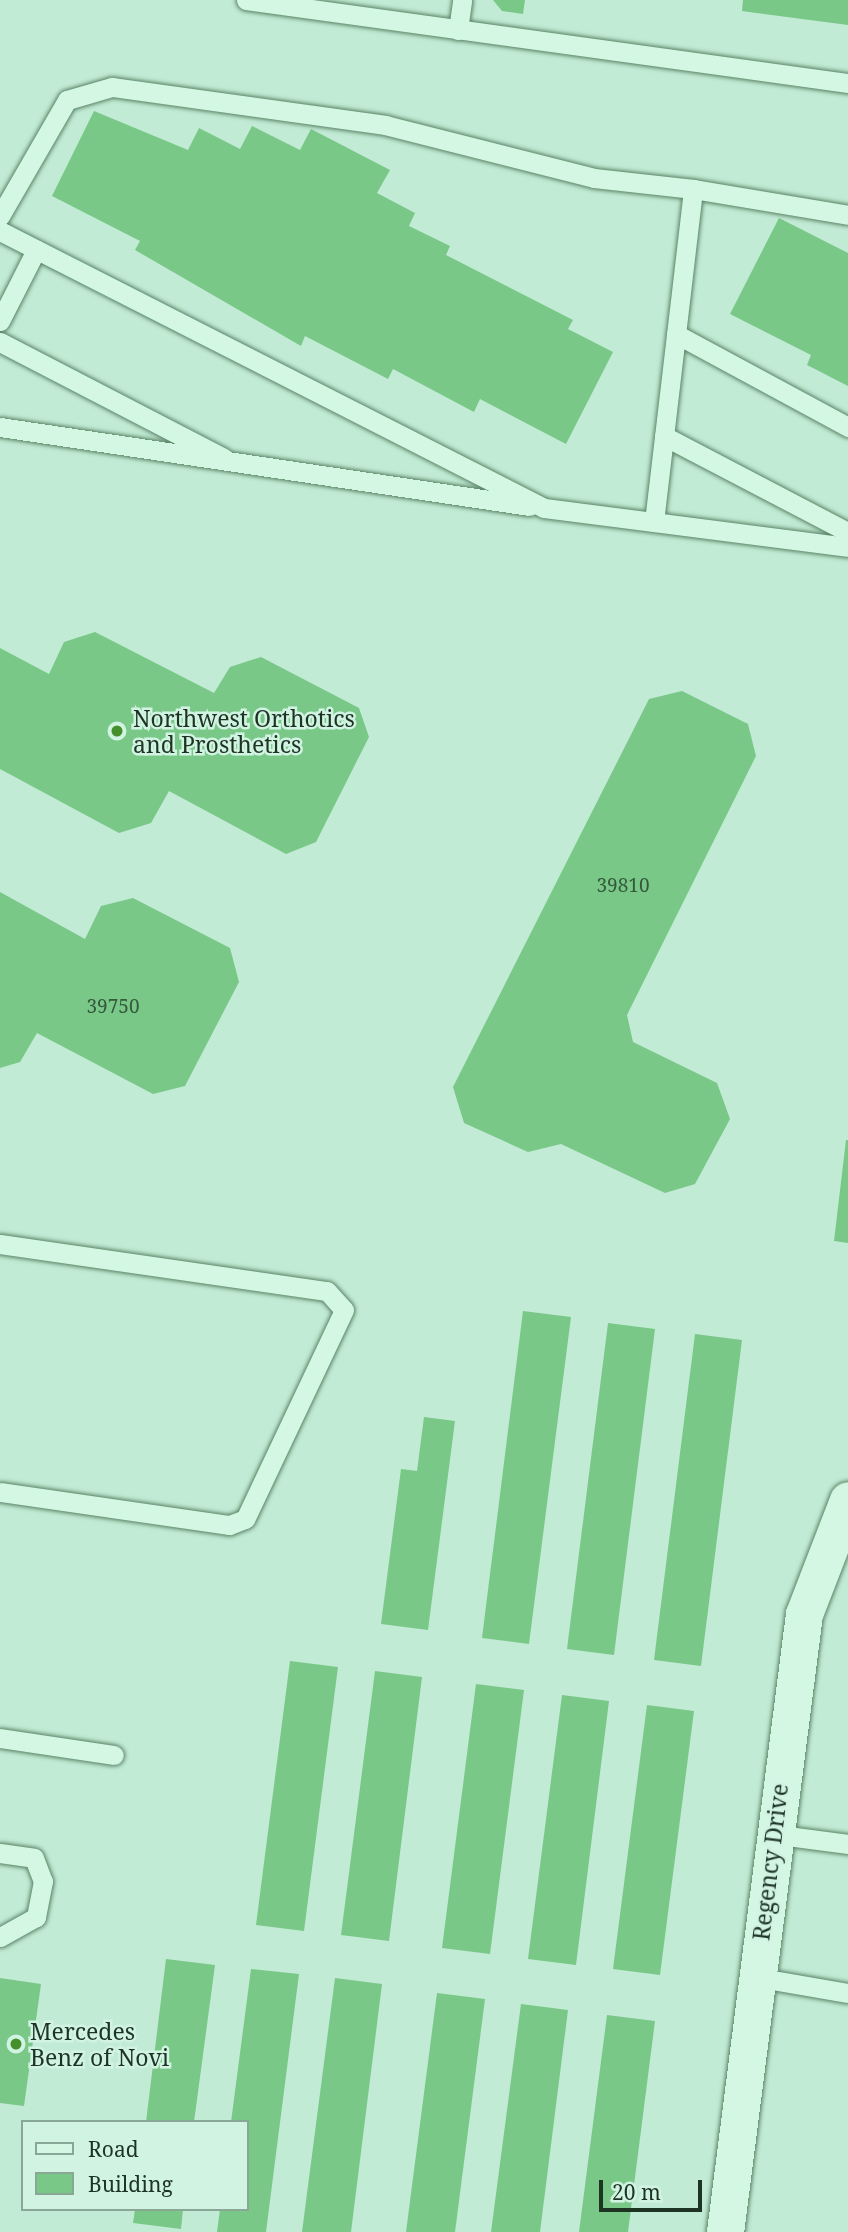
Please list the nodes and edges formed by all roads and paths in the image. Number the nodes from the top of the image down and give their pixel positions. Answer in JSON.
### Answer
{"nodes":[{"id":1,"x":246,"y":0,"type":"edge"},
{"id":2,"x":462,"y":0,"type":"edge"},
{"id":3,"x":458,"y":30,"type":"junction"},
{"id":4,"x":848,"y":83,"type":"edge"},
{"id":5,"x":694,"y":189,"type":"junction"},
{"id":6,"x":848,"y":215,"type":"edge"},
{"id":7,"x":0,"y":216,"type":"edge"},
{"id":8,"x":0,"y":231,"type":"edge"},
{"id":9,"x":36,"y":250,"type":"junction"},
{"id":10,"x":0,"y":321,"type":"edge"},
{"id":11,"x":677,"y":334,"type":"junction"},
{"id":12,"x":0,"y":342,"type":"edge"},
{"id":13,"x":0,"y":427,"type":"edge"},
{"id":14,"x":848,"y":427,"type":"edge"},
{"id":15,"x":664,"y":436,"type":"junction"},
{"id":16,"x":240,"y":466,"type":"junction"},
{"id":17,"x":544,"y":508,"type":"junction"},
{"id":18,"x":654,"y":522,"type":"junction"},
{"id":19,"x":848,"y":532,"type":"edge"},
{"id":20,"x":848,"y":547,"type":"edge"},
{"id":21,"x":0,"y":1244,"type":"edge"},
{"id":22,"x":0,"y":1492,"type":"edge"},
{"id":23,"x":848,"y":1500,"type":"edge"},
{"id":24,"x":0,"y":1738,"type":"edge"},
{"id":25,"x":114,"y":1755,"type":"dead end"},
{"id":26,"x":772,"y":1834,"type":"junction"},
{"id":27,"x":848,"y":1844,"type":"edge"},
{"id":28,"x":0,"y":1853,"type":"edge"},
{"id":29,"x":0,"y":1937,"type":"edge"},
{"id":30,"x":755,"y":1977,"type":"junction"},
{"id":31,"x":848,"y":1993,"type":"edge"},
{"id":32,"x":725,"y":2232,"type":"edge"}],
"edges":[{"from":1,"to":3,"type":"lane"},
{"from":2,"to":3,"type":"lane"},
{"from":3,"to":4,"type":"lane"},
{"from":5,"to":6,"type":"lane"},
{"from":5,"to":7,"type":"lane"},
{"from":5,"to":11,"type":"lane"},
{"from":8,"to":9,"type":"lane"},
{"from":9,"to":10,"type":"lane"},
{"from":9,"to":17,"type":"lane"},
{"from":11,"to":14,"type":"lane"},
{"from":11,"to":15,"type":"lane"},
{"from":12,"to":16,"type":"lane"},
{"from":13,"to":16,"type":"lane"},
{"from":15,"to":18,"type":"lane"},
{"from":15,"to":19,"type":"lane"},
{"from":16,"to":17,"type":"lane"},
{"from":17,"to":18,"type":"lane"},
{"from":18,"to":20,"type":"lane"},
{"from":21,"to":22,"type":"lane"},
{"from":23,"to":26,"type":"street","name":"Regency Drive"},
{"from":24,"to":25,"type":"lane"},
{"from":26,"to":27,"type":"lane"},
{"from":26,"to":30,"type":"street","name":"Regency Drive"},
{"from":28,"to":29,"type":"lane"},
{"from":30,"to":31,"type":"lane"},
{"from":30,"to":32,"type":"street","name":"Regency Drive"}]}
